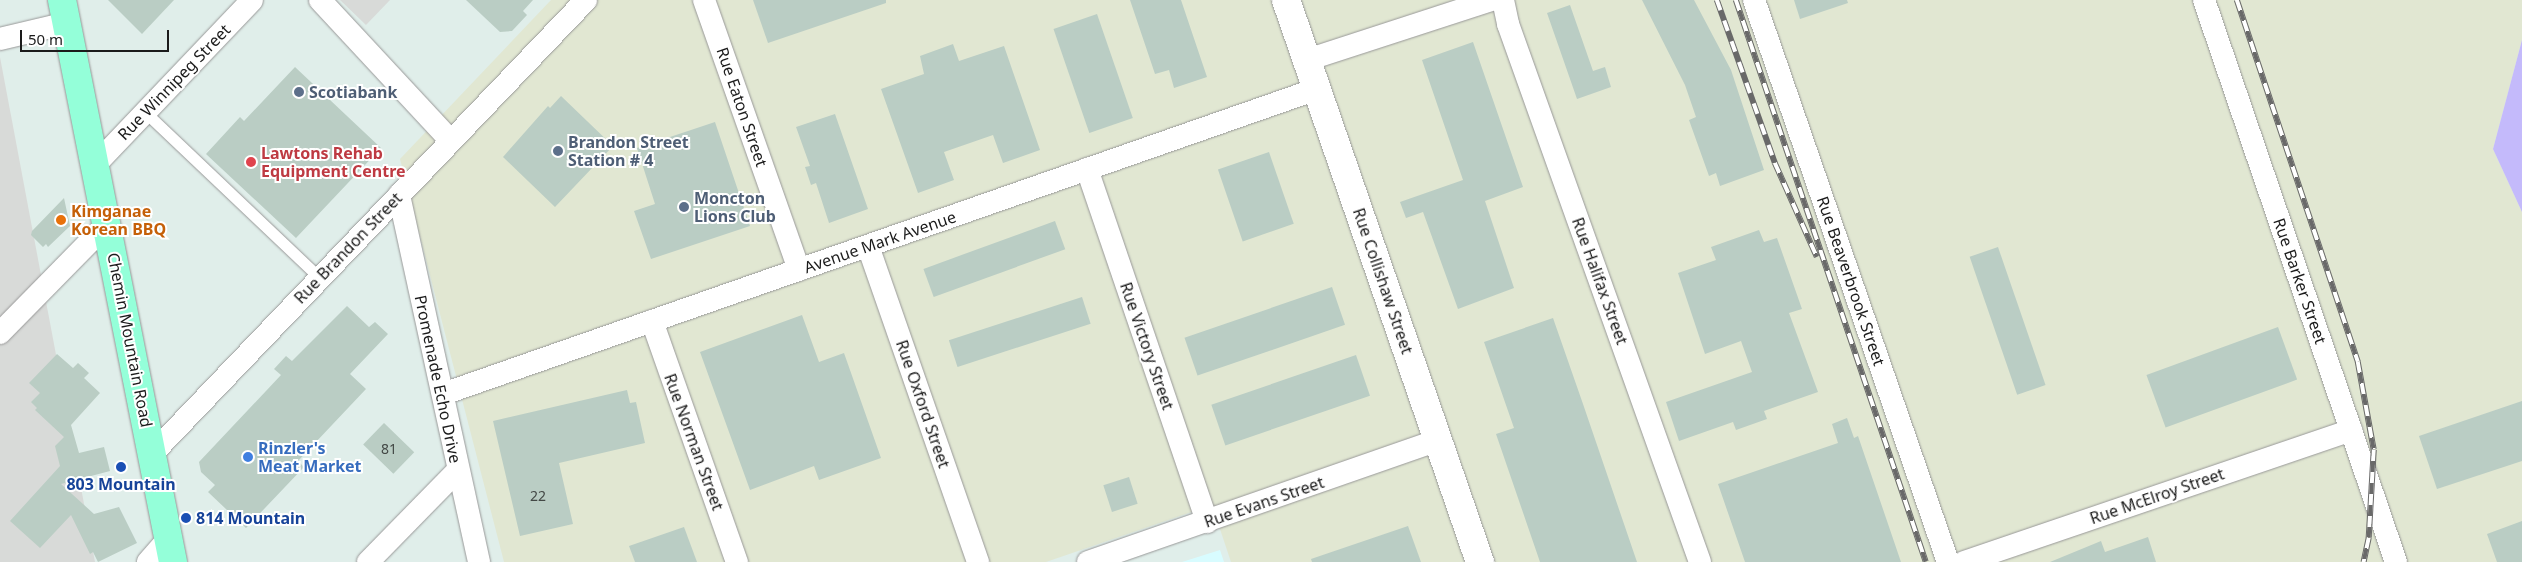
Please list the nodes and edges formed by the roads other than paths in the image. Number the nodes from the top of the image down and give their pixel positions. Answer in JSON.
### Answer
{"nodes":[{"id":1,"x":252,"y":0,"type":"edge"},
{"id":2,"x":320,"y":0,"type":"edge"},
{"id":3,"x":586,"y":0,"type":"edge"},
{"id":4,"x":704,"y":0,"type":"edge"},
{"id":5,"x":1286,"y":0,"type":"edge"},
{"id":6,"x":1492,"y":0,"type":"edge"},
{"id":7,"x":1503,"y":0,"type":"edge"},
{"id":8,"x":1754,"y":0,"type":"edge"},
{"id":9,"x":2204,"y":0,"type":"edge"},
{"id":10,"x":64,"y":11,"type":"edge"},
{"id":11,"x":0,"y":39,"type":"edge"},
{"id":12,"x":1307,"y":60,"type":"junction"},
{"id":13,"x":1317,"y":89,"type":"junction"},
{"id":14,"x":145,"y":112,"type":"junction"},
{"id":15,"x":451,"y":141,"type":"junction"},
{"id":16,"x":96,"y":164,"type":"junction"},
{"id":17,"x":1087,"y":169,"type":"junction"},
{"id":18,"x":399,"y":195,"type":"junction"},
{"id":19,"x":107,"y":224,"type":"junction"},
{"id":20,"x":868,"y":246,"type":"junction"},
{"id":21,"x":799,"y":270,"type":"junction"},
{"id":22,"x":320,"y":278,"type":"junction"},
{"id":23,"x":652,"y":322,"type":"junction"},
{"id":24,"x":0,"y":333,"type":"edge"},
{"id":25,"x":443,"y":394,"type":"junction"},
{"id":26,"x":2351,"y":430,"type":"junction"},
{"id":27,"x":1438,"y":440,"type":"junction"},
{"id":28,"x":152,"y":454,"type":"junction"},
{"id":29,"x":457,"y":471,"type":"junction"},
{"id":30,"x":1207,"y":522,"type":"junction"},
{"id":31,"x":171,"y":551,"type":"edge"},
{"id":32,"x":148,"y":562,"type":"edge"},
{"id":33,"x":368,"y":562,"type":"edge"},
{"id":34,"x":479,"y":562,"type":"edge"},
{"id":35,"x":737,"y":562,"type":"edge"},
{"id":36,"x":978,"y":562,"type":"edge"},
{"id":37,"x":1088,"y":562,"type":"edge"},
{"id":38,"x":1480,"y":562,"type":"edge"},
{"id":39,"x":1700,"y":562,"type":"edge"},
{"id":40,"x":1948,"y":562,"type":"edge"},
{"id":41,"x":1964,"y":562,"type":"edge"},
{"id":42,"x":2396,"y":562,"type":"edge"}],
"edges":[{"from":1,"to":14,"type":"street","name":"Rue Winnipeg Street"},
{"from":2,"to":15,"type":"street"},
{"from":3,"to":15,"type":"street","name":"Rue Brandon Street"},
{"from":4,"to":21,"type":"street","name":"Rue Eaton Street"},
{"from":5,"to":12,"type":"street","name":"Rue Collishaw Street"},
{"from":6,"to":12,"type":"street"},
{"from":7,"to":39,"type":"street","name":"Rue Halifax Street"},
{"from":8,"to":40,"type":"street","name":"Rue Beaverbrook Street"},
{"from":9,"to":26,"type":"street","name":"Rue Barker Street"},
{"from":10,"to":11,"type":"street"},
{"from":10,"to":16,"type":"main road","name":"Chemin Mountain Road"},
{"from":12,"to":13,"type":"street","name":"Rue Collishaw Street"},
{"from":13,"to":17,"type":"street","name":"Avenue Mark Avenue"},
{"from":13,"to":27,"type":"street","name":"Rue Collishaw Street"},
{"from":14,"to":16,"type":"street","name":"Rue Winnipeg Street"},
{"from":14,"to":22,"type":"lane"},
{"from":15,"to":18,"type":"street","name":"Rue Brandon Street"},
{"from":16,"to":19,"type":"main road","name":"Chemin Mountain Road"},
{"from":17,"to":20,"type":"street","name":"Avenue Mark Avenue"},
{"from":17,"to":30,"type":"street","name":"Rue Victory Street"},
{"from":18,"to":22,"type":"street","name":"Rue Brandon Street"},
{"from":18,"to":25,"type":"street","name":"Promenade Echo Drive"},
{"from":19,"to":24,"type":"street"},
{"from":19,"to":28,"type":"main road","name":"Chemin Mountain Road"},
{"from":20,"to":21,"type":"street","name":"Avenue Mark Avenue"},
{"from":20,"to":36,"type":"street","name":"Rue Oxford Street"},
{"from":21,"to":23,"type":"street","name":"Avenue Mark Avenue"},
{"from":22,"to":28,"type":"street","name":"Rue Brandon Street"},
{"from":23,"to":25,"type":"street","name":"Avenue Mark Avenue"},
{"from":23,"to":35,"type":"street","name":"Rue Norman Street"},
{"from":25,"to":29,"type":"street","name":"Promenade Echo Drive"},
{"from":26,"to":41,"type":"street","name":"Rue McElroy Street"},
{"from":26,"to":42,"type":"street","name":"Rue Barker Street"},
{"from":27,"to":30,"type":"street","name":"Rue Evans Street"},
{"from":27,"to":38,"type":"street","name":"Rue Collishaw Street"},
{"from":28,"to":31,"type":"main road","name":"Chemin Mountain Road"},
{"from":29,"to":33,"type":"street"},
{"from":29,"to":34,"type":"street","name":"Promenade Echo Drive"},
{"from":30,"to":37,"type":"street","name":"Rue Evans Street"},
{"from":31,"to":32,"type":"street"}]}
